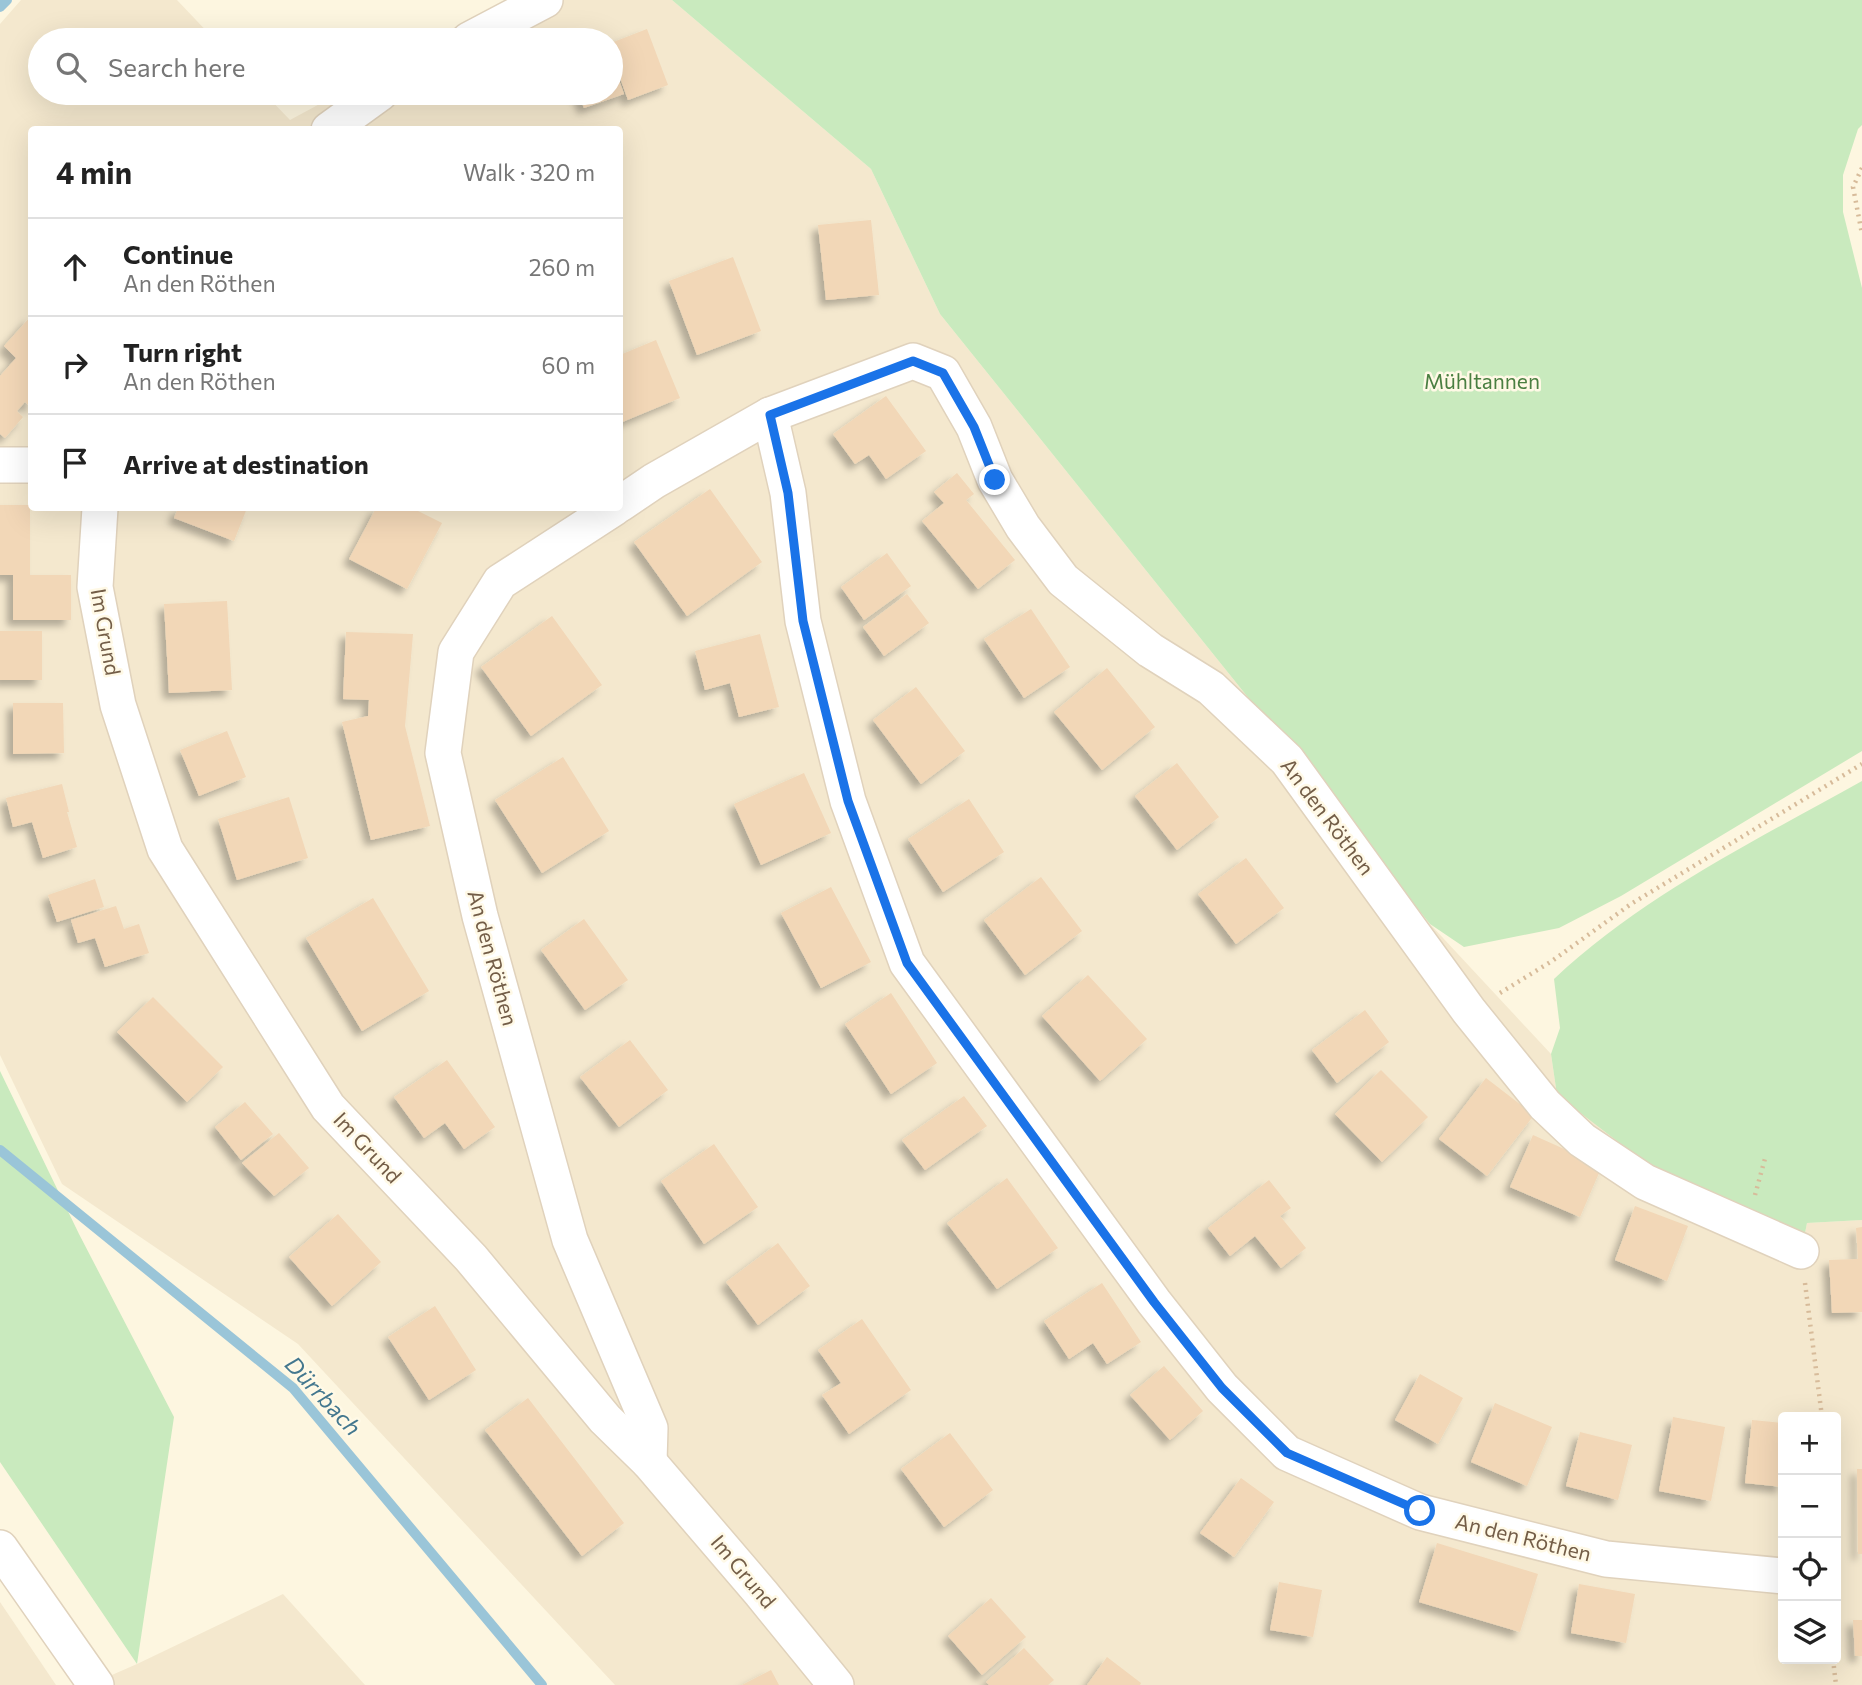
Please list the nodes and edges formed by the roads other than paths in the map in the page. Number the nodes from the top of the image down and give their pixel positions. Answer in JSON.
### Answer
{"nodes":[{"id":1,"x":545,"y":0,"type":"edge"},
{"id":2,"x":492,"y":28,"type":"edge"},
{"id":3,"x":363,"y":105,"type":"edge"},
{"id":4,"x":335,"y":126,"type":"edge"},
{"id":5,"x":770,"y":415,"type":"junction"},
{"id":6,"x":0,"y":465,"type":"edge"},
{"id":7,"x":28,"y":465,"type":"edge"},
{"id":8,"x":623,"y":502,"type":"edge"},
{"id":9,"x":100,"y":511,"type":"edge"},
{"id":10,"x":609,"y":511,"type":"edge"},
{"id":11,"x":1801,"y":1251,"type":"road end"},
{"id":12,"x":649,"y":1462,"type":"junction"},
{"id":13,"x":0,"y":1548,"type":"edge"},
{"id":14,"x":1778,"y":1576,"type":"edge"},
{"id":15,"x":96,"y":1685,"type":"edge"},
{"id":16,"x":836,"y":1685,"type":"edge"}],
"edges":[{"from":1,"to":2,"type":"street"},
{"from":3,"to":4,"type":"street"},
{"from":5,"to":8,"type":"street","name":"An den Röthen"},
{"from":5,"to":11,"type":"street","name":"An den Röthen"},
{"from":5,"to":14,"type":"street","name":"An den Röthen"},
{"from":6,"to":7,"type":"street"},
{"from":9,"to":12,"type":"street","name":"Im Grund"},
{"from":10,"to":12,"type":"street","name":"An den Röthen"},
{"from":12,"to":16,"type":"street","name":"Im Grund"},
{"from":13,"to":15,"type":"street"}]}
